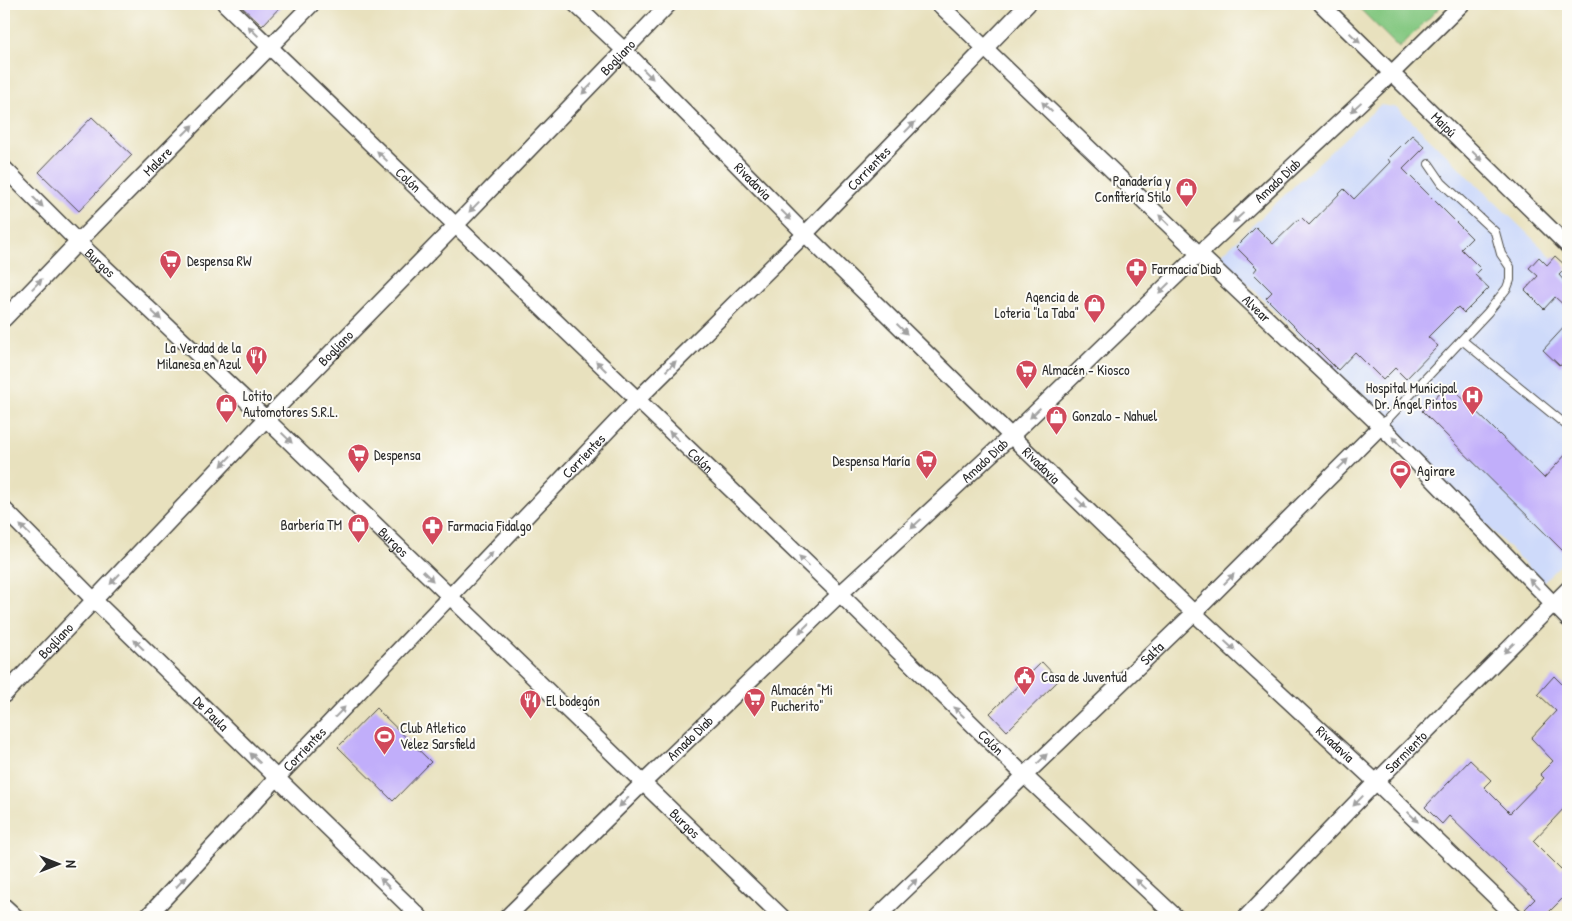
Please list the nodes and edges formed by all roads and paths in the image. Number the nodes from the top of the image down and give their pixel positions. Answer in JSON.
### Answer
{"nodes":[{"id":1,"x":225,"y":4,"type":"edge"},
{"id":2,"x":312,"y":4,"type":"edge"},
{"id":3,"x":575,"y":4,"type":"edge"},
{"id":4,"x":669,"y":4,"type":"edge"},
{"id":5,"x":939,"y":4,"type":"edge"},
{"id":6,"x":1028,"y":4,"type":"edge"},
{"id":7,"x":1321,"y":4,"type":"edge"},
{"id":8,"x":1462,"y":4,"type":"edge"},
{"id":9,"x":270,"y":47,"type":"junction"},
{"id":10,"x":986,"y":48,"type":"junction"},
{"id":11,"x":624,"y":50,"type":"junction"},
{"id":12,"x":1392,"y":73,"type":"junction"},
{"id":13,"x":1429,"y":164,"type":"dead end"},
{"id":14,"x":4,"y":168,"type":"edge"},
{"id":15,"x":455,"y":226,"type":"junction"},
{"id":16,"x":805,"y":234,"type":"junction"},
{"id":17,"x":78,"y":242,"type":"junction"},
{"id":18,"x":1568,"y":246,"type":"edge"},
{"id":19,"x":1199,"y":254,"type":"junction"},
{"id":20,"x":4,"y":319,"type":"edge"},
{"id":21,"x":1462,"y":340,"type":"junction"},
{"id":22,"x":636,"y":400,"type":"junction"},
{"id":23,"x":266,"y":419,"type":"junction"},
{"id":24,"x":1566,"y":424,"type":"dead end"},
{"id":25,"x":1380,"y":426,"type":"junction"},
{"id":26,"x":1011,"y":436,"type":"junction"},
{"id":27,"x":4,"y":509,"type":"edge"},
{"id":28,"x":1568,"y":589,"type":"edge"},
{"id":29,"x":840,"y":594,"type":"junction"},
{"id":30,"x":450,"y":597,"type":"junction"},
{"id":31,"x":94,"y":600,"type":"junction"},
{"id":32,"x":1553,"y":604,"type":"junction"},
{"id":33,"x":1194,"y":613,"type":"junction"},
{"id":34,"x":1568,"y":619,"type":"edge"},
{"id":35,"x":4,"y":695,"type":"edge"},
{"id":36,"x":1025,"y":776,"type":"junction"},
{"id":37,"x":276,"y":779,"type":"junction"},
{"id":38,"x":1376,"y":782,"type":"junction"},
{"id":39,"x":642,"y":784,"type":"junction"},
{"id":40,"x":4,"y":906,"type":"edge"},
{"id":41,"x":16,"y":917,"type":"edge"},
{"id":42,"x":147,"y":917,"type":"edge"},
{"id":43,"x":420,"y":917,"type":"edge"},
{"id":44,"x":508,"y":917,"type":"edge"},
{"id":45,"x":782,"y":917,"type":"edge"},
{"id":46,"x":877,"y":917,"type":"edge"},
{"id":47,"x":1176,"y":917,"type":"edge"},
{"id":48,"x":1246,"y":917,"type":"edge"},
{"id":49,"x":1516,"y":917,"type":"edge"}],
"edges":[{"from":9,"to":1,"type":"street","name":"Colón","one_way":true},
{"from":2,"to":9,"type":"street","name":"Malere"},
{"from":3,"to":11,"type":"street","name":"Rivadavia"},
{"from":4,"to":11,"type":"street","name":"Bogliano"},
{"from":5,"to":10,"type":"street","name":"Alvear"},
{"from":6,"to":10,"type":"street","name":"Corrientes"},
{"from":7,"to":12,"type":"street","name":"Maipú","one_way":true},
{"from":8,"to":12,"type":"street","name":"Amado Diab"},
{"from":15,"to":9,"type":"street","name":"Colón","one_way":true},
{"from":17,"to":9,"type":"street","name":"Malere","one_way":true},
{"from":16,"to":10,"type":"street","name":"Corrientes","one_way":true},
{"from":19,"to":10,"type":"street","name":"Alvear","one_way":true},
{"from":11,"to":15,"type":"street","name":"Bogliano","one_way":true},
{"from":11,"to":16,"type":"street","name":"Rivadavia","one_way":true},
{"from":12,"to":18,"type":"street","name":"Maipú","one_way":true},
{"from":12,"to":19,"type":"street","name":"Amado Diab","one_way":true},
{"from":13,"to":21,"type":"lane"},
{"from":14,"to":17,"type":"street","name":"Burgos","one_way":true},
{"from":22,"to":15,"type":"street","name":"Colón","one_way":true},
{"from":15,"to":23,"type":"street","name":"Bogliano"},
{"from":22,"to":16,"type":"street","name":"Corrientes","one_way":true},
{"from":16,"to":26,"type":"street","name":"Rivadavia","one_way":true},
{"from":20,"to":17,"type":"street","name":"Malere","one_way":true},
{"from":17,"to":23,"type":"street","name":"Burgos","one_way":true},
{"from":19,"to":25,"type":"street","name":"Alvear"},
{"from":19,"to":26,"type":"street","name":"Amado Diab","one_way":true},
{"from":21,"to":24,"type":"lane"},
{"from":21,"to":25,"type":"lane"},
{"from":29,"to":22,"type":"street","name":"Colón","one_way":true},
{"from":30,"to":22,"type":"street","name":"Corrientes","one_way":true},
{"from":23,"to":30,"type":"street","name":"Burgos","one_way":true},
{"from":23,"to":31,"type":"street","name":"Bogliano","one_way":true},
{"from":32,"to":25,"type":"street","name":"Alvear","one_way":true},
{"from":33,"to":25,"type":"street","name":"Salta","one_way":true},
{"from":26,"to":29,"type":"street","name":"Amado Diab","one_way":true},
{"from":26,"to":33,"type":"street","name":"Rivadavia","one_way":true},
{"from":31,"to":27,"type":"street","name":"De Paula","one_way":true},
{"from":28,"to":32,"type":"street","name":"Sarmiento"},
{"from":36,"to":29,"type":"street","name":"Colón","one_way":true},
{"from":29,"to":39,"type":"street","name":"Amado Diab","one_way":true},
{"from":37,"to":30,"type":"street","name":"Corrientes","one_way":true},
{"from":30,"to":39,"type":"street","name":"Burgos"},
{"from":31,"to":35,"type":"street","name":"Bogliano"},
{"from":37,"to":31,"type":"street","name":"De Paula","one_way":true},
{"from":32,"to":34,"type":"street","name":"Alvear"},
{"from":32,"to":38,"type":"street","name":"Sarmiento","one_way":true},
{"from":36,"to":33,"type":"street","name":"Salta","one_way":true},
{"from":33,"to":38,"type":"street","name":"Rivadavia","one_way":true},
{"from":46,"to":36,"type":"street","name":"Salta","one_way":true},
{"from":47,"to":36,"type":"street","name":"Colón","one_way":true},
{"from":42,"to":37,"type":"street","name":"Corrientes","one_way":true},
{"from":43,"to":37,"type":"street","name":"De Paula","one_way":true},
{"from":38,"to":48,"type":"street","name":"Sarmiento","one_way":true},
{"from":38,"to":49,"type":"street","name":"Rivadavia","one_way":true},
{"from":39,"to":44,"type":"street","name":"Amado Diab","one_way":true},
{"from":39,"to":45,"type":"street","name":"Burgos"},
{"from":40,"to":41,"type":"street"}]}
